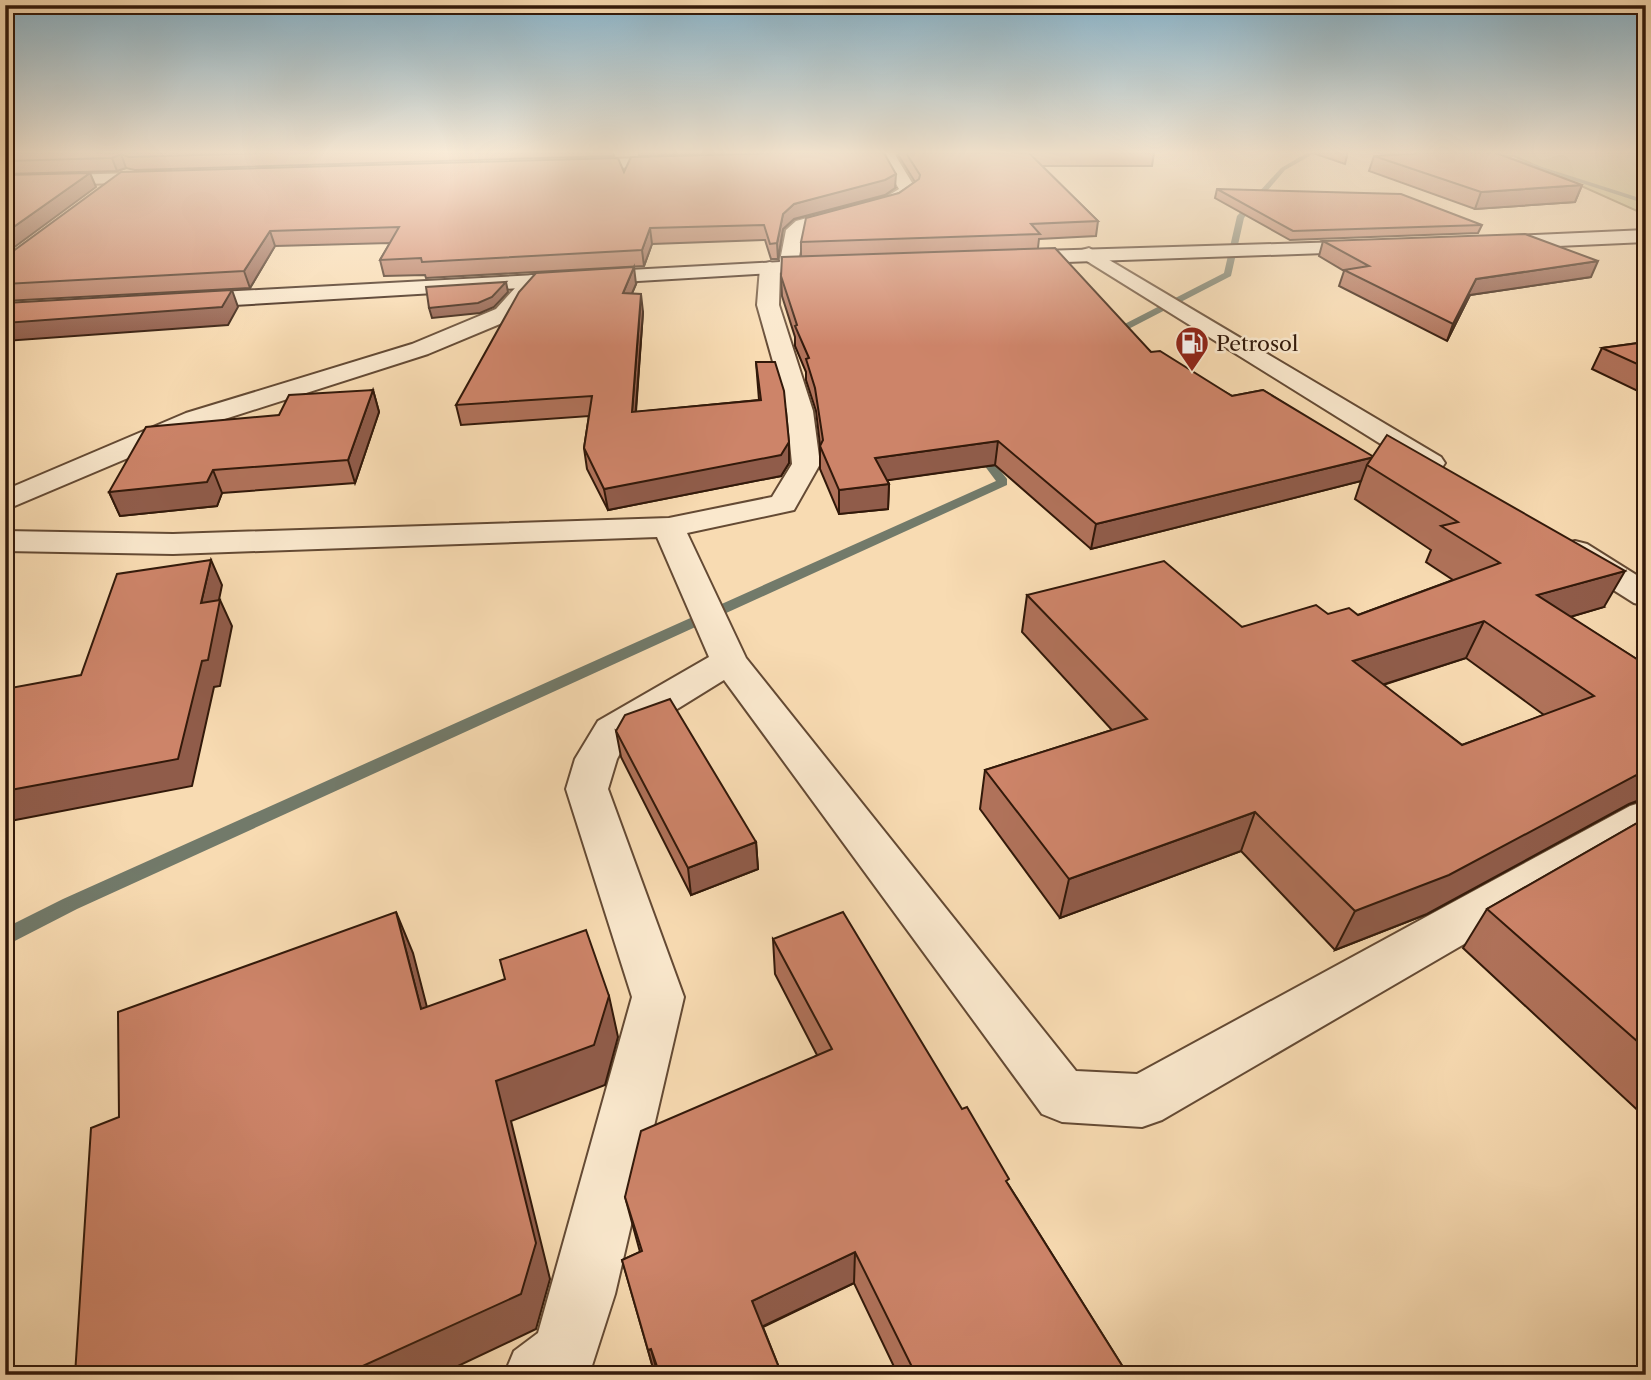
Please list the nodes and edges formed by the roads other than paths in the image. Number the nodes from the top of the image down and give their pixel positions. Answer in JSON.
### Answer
{"nodes":[{"id":1,"x":831,"y":217,"type":"edge"},
{"id":2,"x":1646,"y":236,"type":"edge"},
{"id":3,"x":1466,"y":244,"type":"edge"},
{"id":4,"x":1396,"y":246,"type":"edge"},
{"id":5,"x":1089,"y":254,"type":"junction"},
{"id":6,"x":984,"y":259,"type":"edge"},
{"id":7,"x":859,"y":264,"type":"edge"},
{"id":8,"x":780,"y":267,"type":"junction"},
{"id":9,"x":532,"y":281,"type":"junction"},
{"id":10,"x":158,"y":303,"type":"edge"},
{"id":11,"x":1458,"y":480,"type":"edge"},
{"id":12,"x":5,"y":501,"type":"edge"},
{"id":13,"x":669,"y":527,"type":"junction"},
{"id":14,"x":1553,"y":538,"type":"edge"},
{"id":15,"x":5,"y":541,"type":"edge"},
{"id":16,"x":1646,"y":572,"type":"edge"},
{"id":17,"x":1613,"y":575,"type":"junction"},
{"id":18,"x":1646,"y":596,"type":"edge"},
{"id":19,"x":729,"y":661,"type":"junction"},
{"id":20,"x":1646,"y":817,"type":"edge"},
{"id":21,"x":538,"y":1375,"type":"edge"}],
"edges":[{"from":1,"to":8,"type":"street"},
{"from":2,"to":3,"type":"street"},
{"from":4,"to":5,"type":"street"},
{"from":5,"to":6,"type":"street"},
{"from":5,"to":11,"type":"street"},
{"from":7,"to":8,"type":"street"},
{"from":8,"to":9,"type":"street"},
{"from":8,"to":13,"type":"street"},
{"from":9,"to":10,"type":"street"},
{"from":9,"to":12,"type":"street"},
{"from":13,"to":15,"type":"street"},
{"from":13,"to":19,"type":"street"},
{"from":14,"to":17,"type":"street"},
{"from":16,"to":17,"type":"street"},
{"from":17,"to":18,"type":"street"},
{"from":19,"to":20,"type":"street"},
{"from":19,"to":21,"type":"street"}]}
